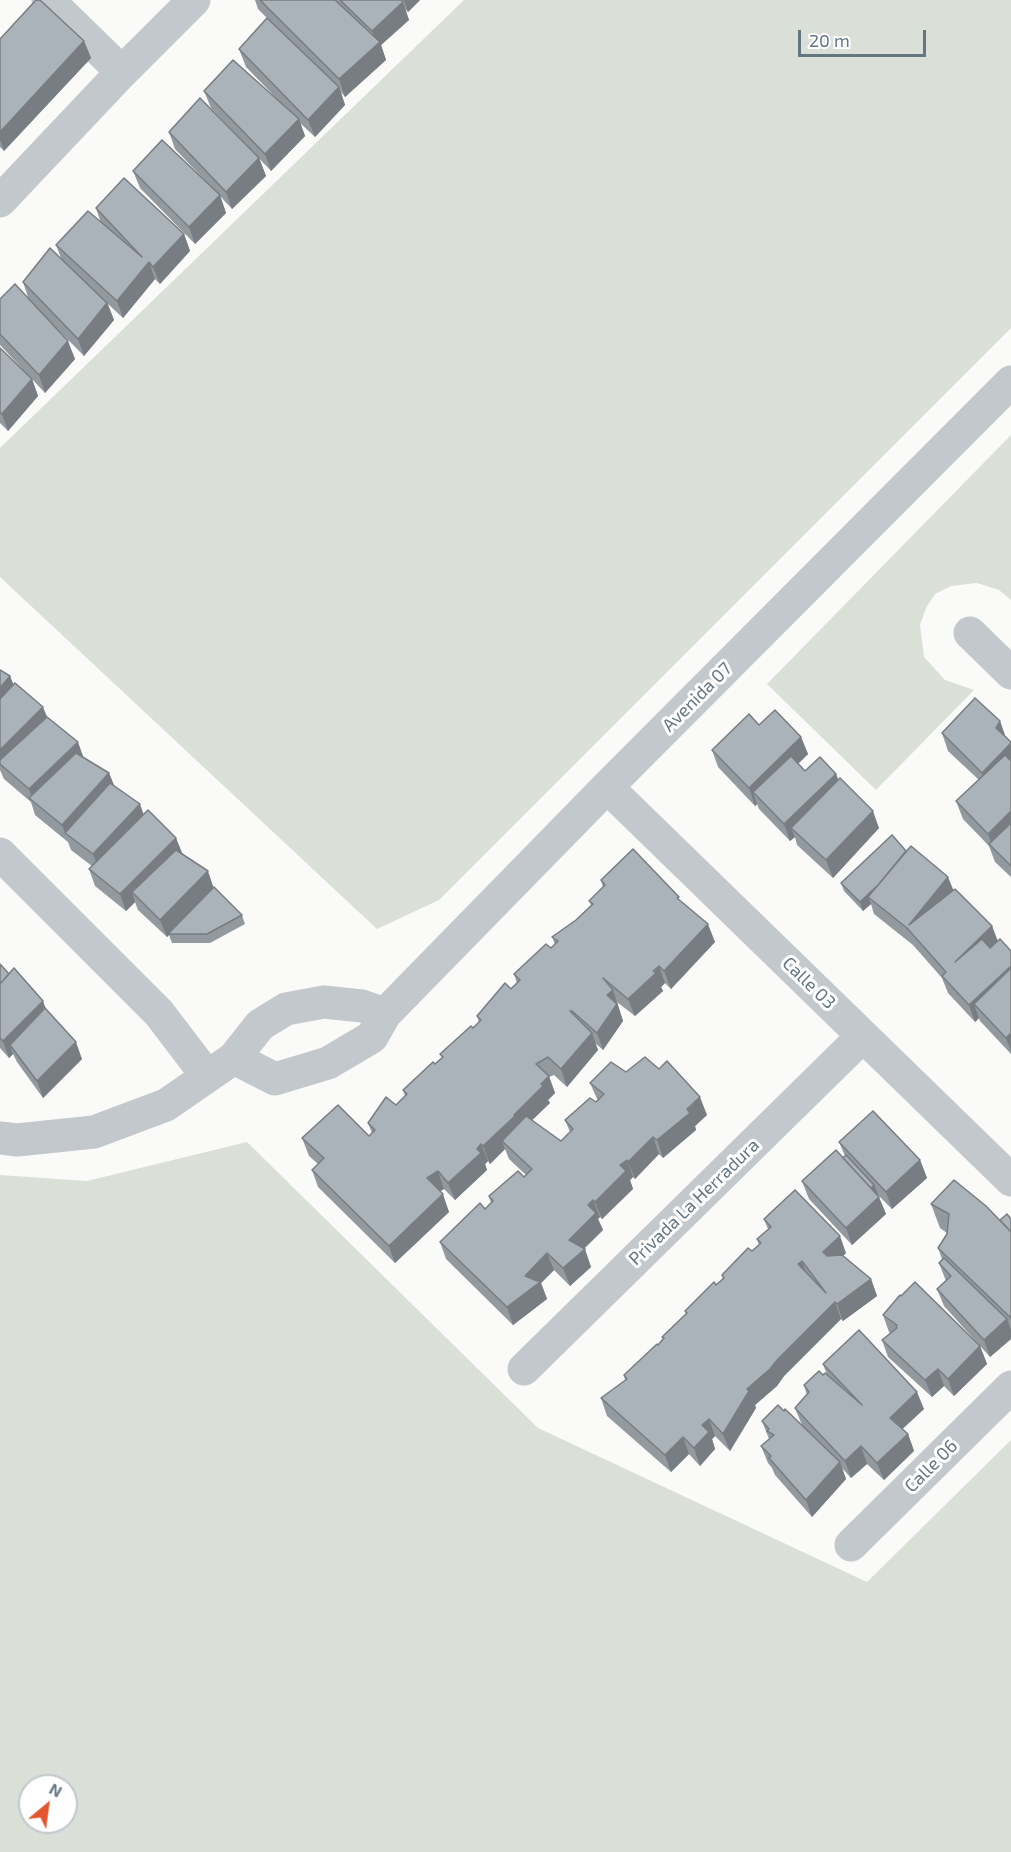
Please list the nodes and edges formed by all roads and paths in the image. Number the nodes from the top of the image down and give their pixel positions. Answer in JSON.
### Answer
{"nodes":[{"id":1,"x":48,"y":0,"type":"edge"},
{"id":2,"x":194,"y":0,"type":"edge"},
{"id":3,"x":122,"y":72,"type":"junction"},
{"id":4,"x":0,"y":201,"type":"edge"},
{"id":5,"x":1011,"y":382,"type":"edge"},
{"id":6,"x":970,"y":633,"type":"dead end"},
{"id":7,"x":1011,"y":673,"type":"edge"},
{"id":8,"x":607,"y":787,"type":"junction"},
{"id":9,"x":0,"y":854,"type":"edge"},
{"id":10,"x":385,"y":1014,"type":"junction"},
{"id":11,"x":863,"y":1036,"type":"junction"},
{"id":12,"x":234,"y":1058,"type":"junction"},
{"id":13,"x":207,"y":1076,"type":"junction"},
{"id":14,"x":0,"y":1138,"type":"edge"},
{"id":15,"x":1011,"y":1180,"type":"edge"},
{"id":16,"x":524,"y":1369,"type":"dead end"},
{"id":17,"x":1011,"y":1387,"type":"edge"},
{"id":18,"x":852,"y":1545,"type":"dead end"}],
"edges":[{"from":1,"to":3,"type":"street"},
{"from":2,"to":3,"type":"street"},
{"from":3,"to":4,"type":"street"},
{"from":5,"to":8,"type":"street","name":"Avenida 07"},
{"from":6,"to":7,"type":"street"},
{"from":8,"to":10,"type":"street","name":"Avenida 07"},
{"from":8,"to":11,"type":"street","name":"Calle 03"},
{"from":9,"to":13,"type":"street"},
{"from":10,"to":12,"type":"street"},
{"from":10,"to":12,"type":"street","name":"Avenida 07"},
{"from":11,"to":15,"type":"street","name":"Calle 03"},
{"from":11,"to":16,"type":"street","name":"Privada La Herradura"},
{"from":12,"to":13,"type":"street"},
{"from":13,"to":14,"type":"street"},
{"from":17,"to":18,"type":"street","name":"Calle 06"}]}
